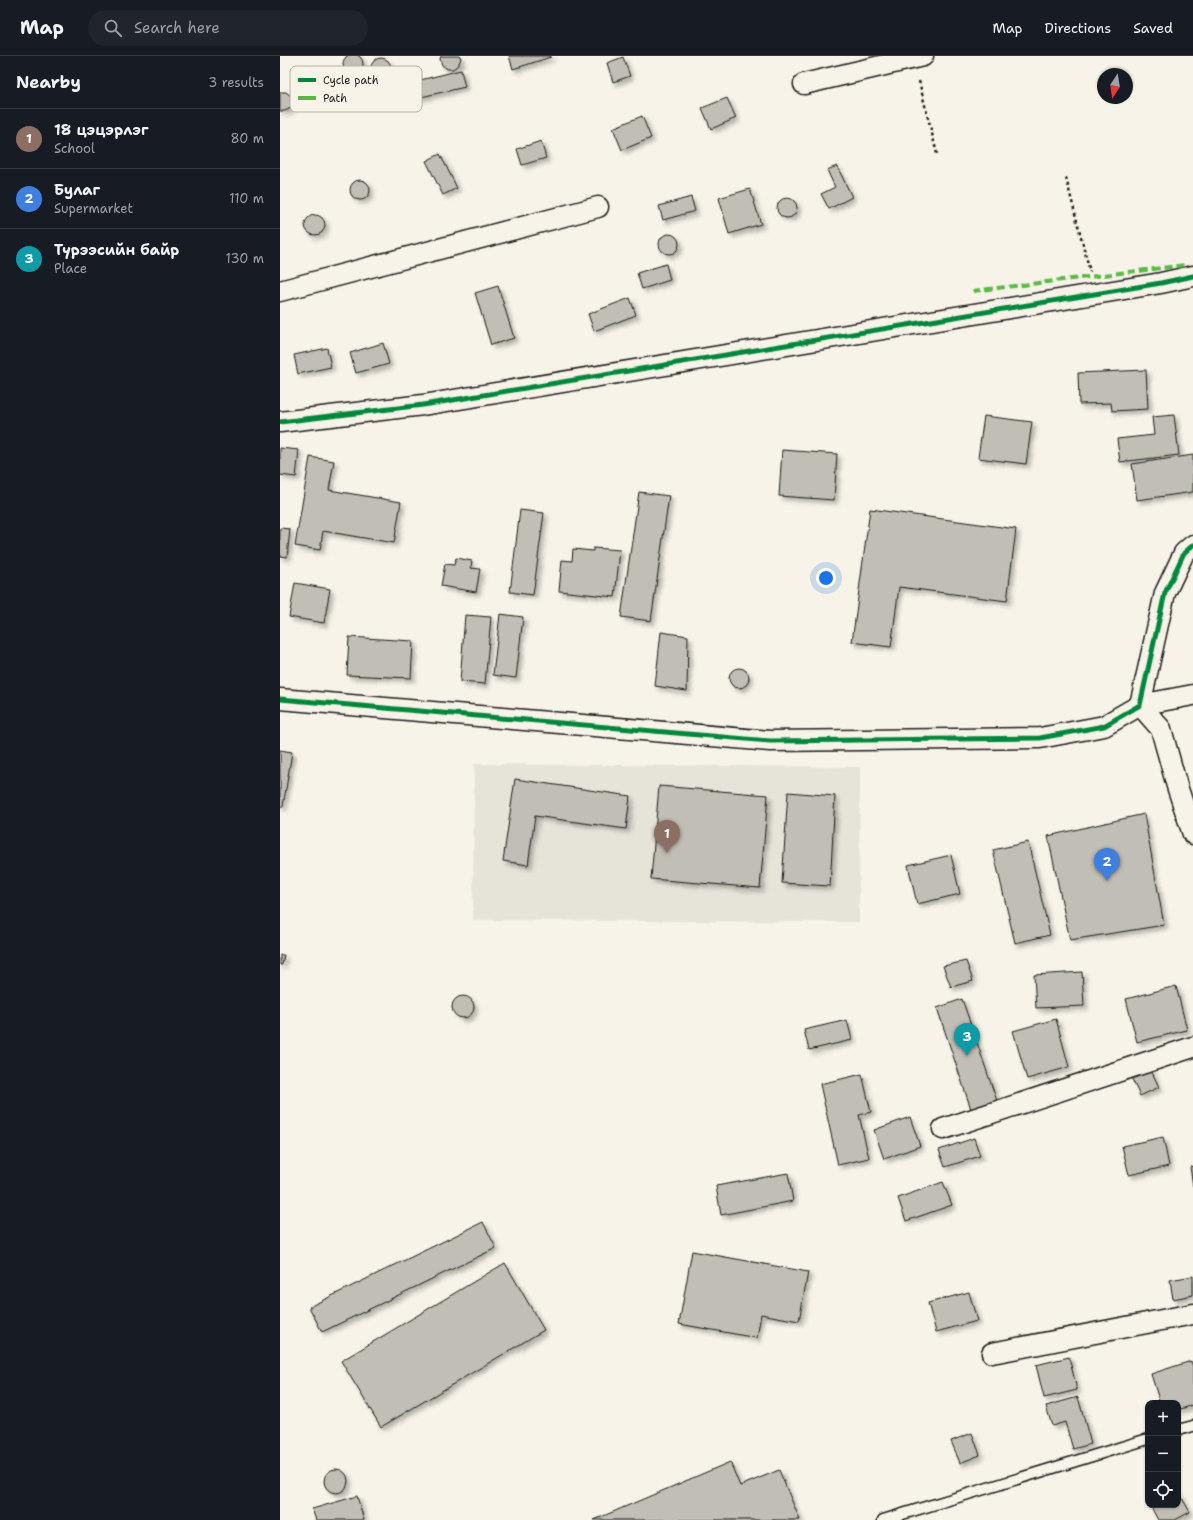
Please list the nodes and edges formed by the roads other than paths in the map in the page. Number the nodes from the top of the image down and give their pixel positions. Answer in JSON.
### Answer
{"nodes":[{"id":1,"x":918,"y":57,"type":"edge"},
{"id":2,"x":804,"y":84,"type":"dead end"},
{"id":3,"x":598,"y":207,"type":"dead end"},
{"id":4,"x":1193,"y":276,"type":"edge"},
{"id":5,"x":280,"y":291,"type":"edge"},
{"id":6,"x":280,"y":422,"type":"edge"},
{"id":7,"x":1193,"y":545,"type":"edge"},
{"id":8,"x":1193,"y":695,"type":"edge"},
{"id":9,"x":280,"y":699,"type":"edge"},
{"id":10,"x":1140,"y":705,"type":"junction"},
{"id":11,"x":1193,"y":834,"type":"edge"},
{"id":12,"x":1193,"y":1047,"type":"edge"},
{"id":13,"x":943,"y":1129,"type":"dead end"},
{"id":14,"x":1193,"y":1314,"type":"edge"},
{"id":15,"x":992,"y":1353,"type":"dead end"},
{"id":16,"x":1193,"y":1426,"type":"edge"},
{"id":17,"x":1181,"y":1429,"type":"edge"},
{"id":18,"x":1145,"y":1440,"type":"edge"},
{"id":19,"x":883,"y":1520,"type":"edge"}],
"edges":[{"from":1,"to":2,"type":"street"},
{"from":3,"to":5,"type":"street"},
{"from":4,"to":6,"type":"street"},
{"from":7,"to":10,"type":"street"},
{"from":8,"to":10,"type":"street"},
{"from":9,"to":10,"type":"street"},
{"from":10,"to":11,"type":"street"},
{"from":12,"to":13,"type":"street"},
{"from":14,"to":15,"type":"street"},
{"from":16,"to":17,"type":"lane"},
{"from":18,"to":19,"type":"lane"}]}
